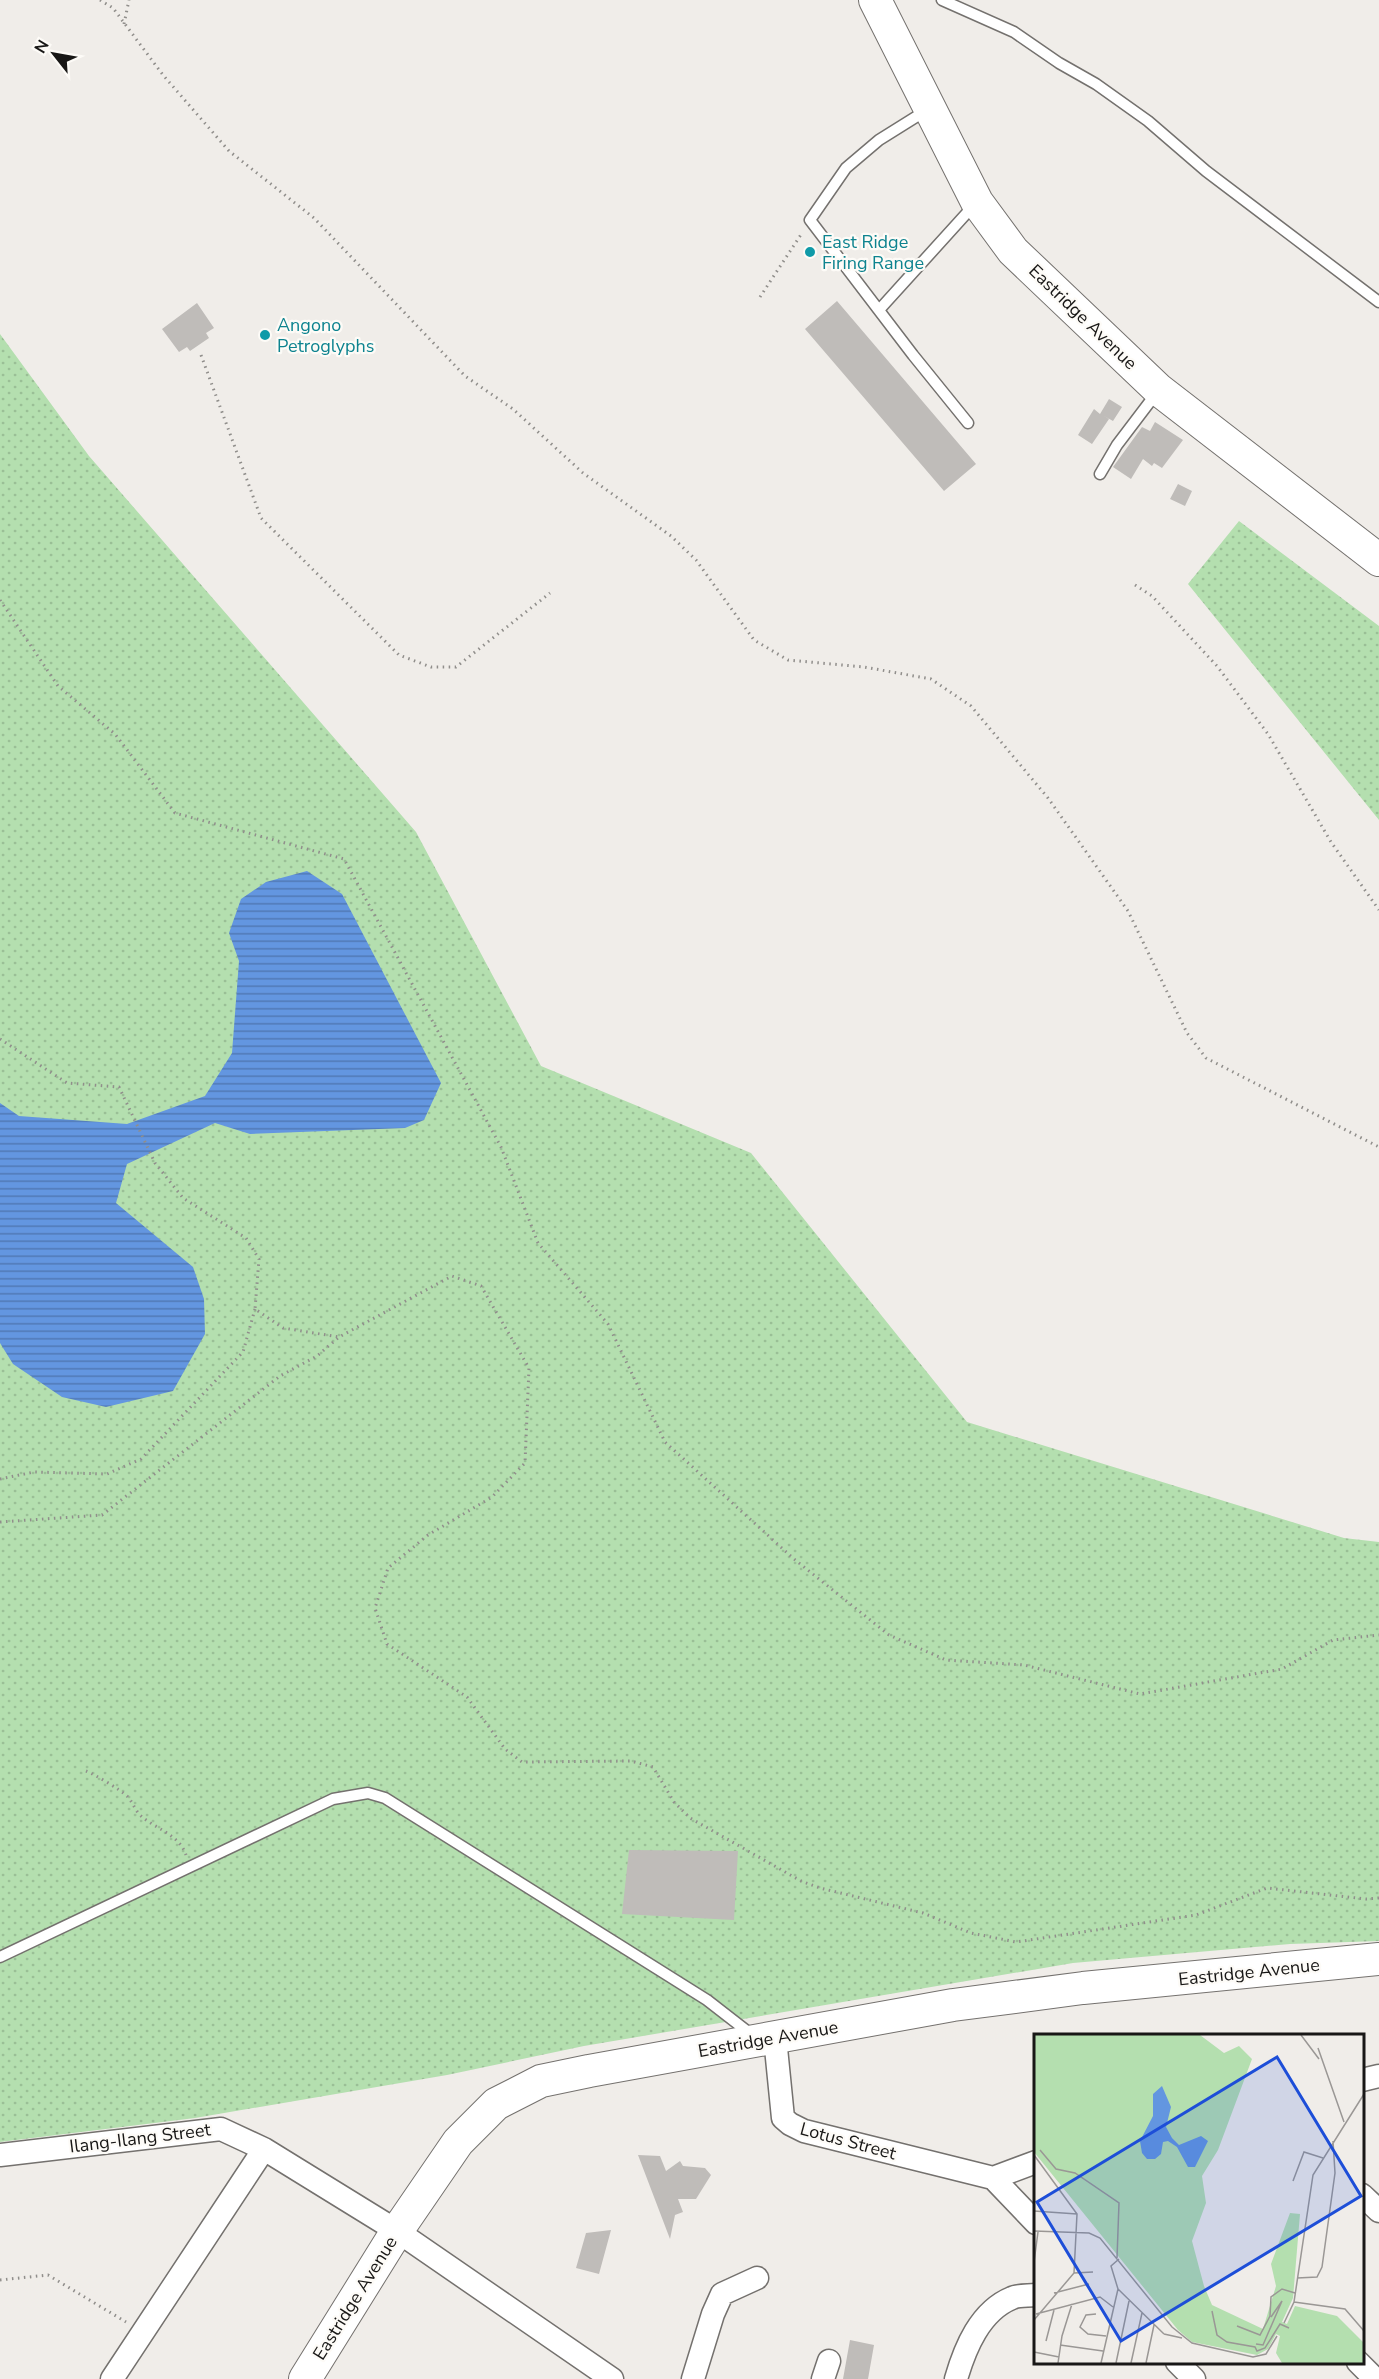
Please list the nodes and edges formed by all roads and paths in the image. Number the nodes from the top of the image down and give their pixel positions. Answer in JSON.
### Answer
{"nodes":[{"id":1,"x":100,"y":0,"type":"edge"},
{"id":2,"x":129,"y":0,"type":"edge"},
{"id":3,"x":875,"y":0,"type":"edge"},
{"id":4,"x":942,"y":0,"type":"edge"},
{"id":5,"x":124,"y":24,"type":"junction"},
{"id":6,"x":930,"y":109,"type":"junction"},
{"id":7,"x":977,"y":202,"type":"junction"},
{"id":8,"x":810,"y":220,"type":"junction"},
{"id":9,"x":760,"y":297,"type":"dead end"},
{"id":10,"x":1379,"y":302,"type":"edge"},
{"id":11,"x":879,"y":310,"type":"junction"},
{"id":12,"x":201,"y":355,"type":"dead end"},
{"id":13,"x":1159,"y":390,"type":"junction"},
{"id":14,"x":968,"y":423,"type":"dead end"},
{"id":15,"x":1100,"y":474,"type":"dead end"},
{"id":16,"x":1379,"y":560,"type":"edge"},
{"id":17,"x":1135,"y":585,"type":"dead end"},
{"id":18,"x":550,"y":594,"type":"dead end"},
{"id":19,"x":0,"y":600,"type":"edge"},
{"id":20,"x":1379,"y":910,"type":"edge"},
{"id":21,"x":0,"y":1039,"type":"edge"},
{"id":22,"x":1379,"y":1147,"type":"edge"},
{"id":23,"x":255,"y":1309,"type":"junction"},
{"id":24,"x":339,"y":1337,"type":"junction"},
{"id":25,"x":0,"y":1479,"type":"edge"},
{"id":26,"x":0,"y":1522,"type":"edge"},
{"id":27,"x":1379,"y":1635,"type":"edge"},
{"id":28,"x":86,"y":1772,"type":"dead end"},
{"id":29,"x":191,"y":1868,"type":"junction"},
{"id":30,"x":1379,"y":1898,"type":"edge"},
{"id":31,"x":0,"y":1957,"type":"edge"},
{"id":32,"x":1379,"y":1959,"type":"edge"},
{"id":33,"x":767,"y":2040,"type":"junction"},
{"id":34,"x":1379,"y":2076,"type":"edge"},
{"id":35,"x":1364,"y":2080,"type":"edge"},
{"id":36,"x":264,"y":2149,"type":"junction"},
{"id":37,"x":0,"y":2155,"type":"edge"},
{"id":38,"x":1034,"y":2162,"type":"edge"},
{"id":39,"x":993,"y":2178,"type":"junction"},
{"id":40,"x":1364,"y":2197,"type":"edge"},
{"id":41,"x":1379,"y":2211,"type":"edge"},
{"id":42,"x":1034,"y":2222,"type":"edge"},
{"id":43,"x":397,"y":2231,"type":"junction"},
{"id":44,"x":757,"y":2278,"type":"dead end"},
{"id":45,"x":0,"y":2280,"type":"edge"},
{"id":46,"x":1034,"y":2295,"type":"edge"},
{"id":47,"x":144,"y":2333,"type":"junction"},
{"id":48,"x":1179,"y":2364,"type":"edge"},
{"id":49,"x":1360,"y":2364,"type":"edge"},
{"id":50,"x":112,"y":2379,"type":"edge"},
{"id":51,"x":305,"y":2379,"type":"edge"},
{"id":52,"x":612,"y":2379,"type":"edge"},
{"id":53,"x":693,"y":2379,"type":"edge"},
{"id":54,"x":956,"y":2379,"type":"edge"},
{"id":55,"x":1194,"y":2379,"type":"edge"},
{"id":56,"x":1375,"y":2379,"type":"edge"}],
"edges":[{"from":1,"to":5,"type":"path"},
{"from":2,"to":5,"type":"path"},
{"from":3,"to":6,"type":"street","name":"Eastridge Avenue"},
{"from":4,"to":10,"type":"lane"},
{"from":5,"to":22,"type":"path"},
{"from":6,"to":7,"type":"street","name":"Eastridge Avenue"},
{"from":6,"to":8,"type":"lane"},
{"from":7,"to":11,"type":"lane"},
{"from":7,"to":13,"type":"street","name":"Eastridge Avenue"},
{"from":8,"to":9,"type":"path"},
{"from":8,"to":11,"type":"lane"},
{"from":11,"to":14,"type":"lane"},
{"from":12,"to":18,"type":"path"},
{"from":13,"to":15,"type":"lane"},
{"from":13,"to":16,"type":"street","name":"Eastridge Avenue"},
{"from":17,"to":20,"type":"path"},
{"from":19,"to":27,"type":"path"},
{"from":21,"to":23,"type":"path"},
{"from":23,"to":24,"type":"path"},
{"from":23,"to":25,"type":"path"},
{"from":24,"to":26,"type":"path"},
{"from":24,"to":30,"type":"path"},
{"from":28,"to":29,"type":"path"},
{"from":29,"to":31,"type":"lane"},
{"from":29,"to":33,"type":"lane"},
{"from":32,"to":33,"type":"street","name":"Eastridge Avenue"},
{"from":33,"to":39,"type":"street","name":"Lotus Street"},
{"from":33,"to":43,"type":"street","name":"Eastridge Avenue"},
{"from":34,"to":35,"type":"street"},
{"from":36,"to":37,"type":"street","name":"Ilang-Ilang Street"},
{"from":36,"to":43,"type":"street","name":"Ilang-Ilang Street"},
{"from":36,"to":47,"type":"street"},
{"from":38,"to":39,"type":"street"},
{"from":39,"to":42,"type":"street"},
{"from":40,"to":41,"type":"street"},
{"from":43,"to":51,"type":"street","name":"Eastridge Avenue"},
{"from":43,"to":52,"type":"street","name":"Ilang-Ilang Street"},
{"from":44,"to":53,"type":"street"},
{"from":45,"to":47,"type":"path"},
{"from":46,"to":54,"type":"street"},
{"from":47,"to":50,"type":"street"},
{"from":48,"to":55,"type":"street"},
{"from":49,"to":56,"type":"street"}]}
